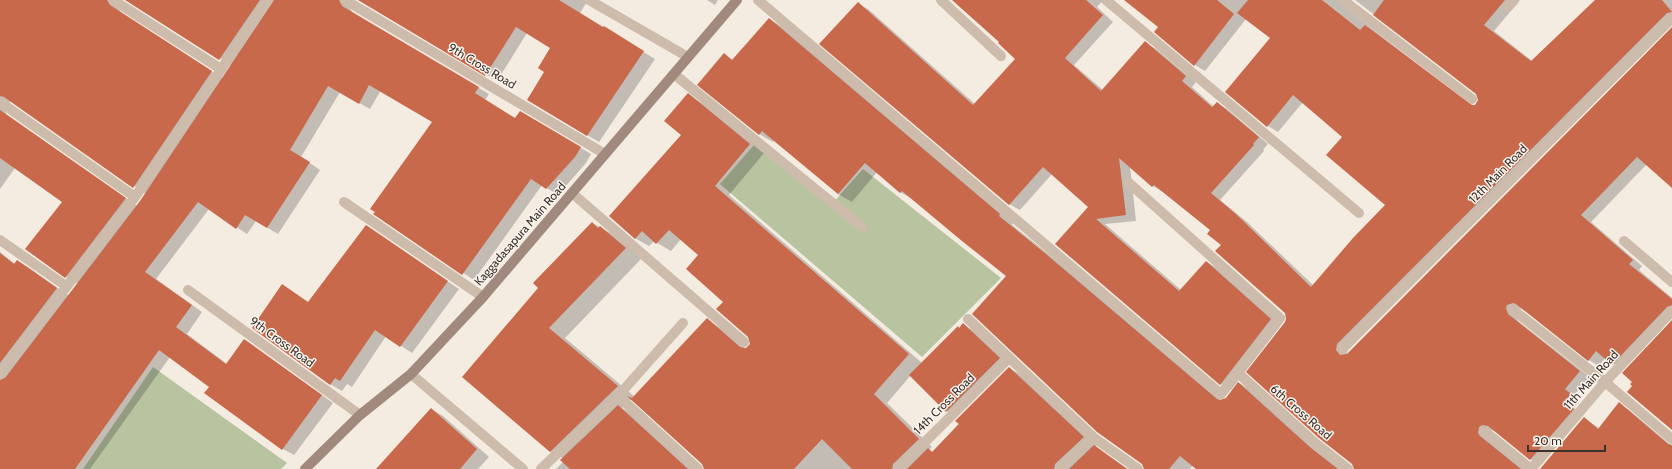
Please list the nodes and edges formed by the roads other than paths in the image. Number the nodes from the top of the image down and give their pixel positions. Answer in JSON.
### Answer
{"nodes":[{"id":1,"x":113,"y":0,"type":"edge"},
{"id":2,"x":268,"y":0,"type":"edge"},
{"id":3,"x":345,"y":0,"type":"edge"},
{"id":4,"x":588,"y":0,"type":"edge"},
{"id":5,"x":737,"y":0,"type":"edge"},
{"id":6,"x":758,"y":0,"type":"edge"},
{"id":7,"x":940,"y":0,"type":"edge"},
{"id":8,"x":1106,"y":0,"type":"edge"},
{"id":9,"x":1343,"y":0,"type":"edge"},
{"id":10,"x":1672,"y":18,"type":"edge"},
{"id":11,"x":1001,"y":56,"type":"dead end"},
{"id":12,"x":688,"y":57,"type":"junction"},
{"id":13,"x":221,"y":69,"type":"junction"},
{"id":14,"x":674,"y":74,"type":"junction"},
{"id":15,"x":1472,"y":99,"type":"dead end"},
{"id":16,"x":0,"y":102,"type":"edge"},
{"id":17,"x":605,"y":154,"type":"junction"},
{"id":18,"x":1129,"y":183,"type":"dead end"},
{"id":19,"x":572,"y":193,"type":"junction"},
{"id":20,"x":135,"y":197,"type":"junction"},
{"id":21,"x":344,"y":202,"type":"dead end"},
{"id":22,"x":1359,"y":213,"type":"dead end"},
{"id":23,"x":862,"y":227,"type":"dead end"},
{"id":24,"x":0,"y":240,"type":"edge"},
{"id":25,"x":1624,"y":241,"type":"dead end"},
{"id":26,"x":1672,"y":282,"type":"edge"},
{"id":27,"x":66,"y":286,"type":"junction"},
{"id":28,"x":188,"y":290,"type":"dead end"},
{"id":29,"x":483,"y":297,"type":"junction"},
{"id":30,"x":1512,"y":310,"type":"dead end"},
{"id":31,"x":1672,"y":311,"type":"edge"},
{"id":32,"x":968,"y":319,"type":"dead end"},
{"id":33,"x":683,"y":323,"type":"dead end"},
{"id":34,"x":744,"y":342,"type":"dead end"},
{"id":35,"x":1342,"y":349,"type":"dead end"},
{"id":36,"x":1009,"y":358,"type":"junction"},
{"id":37,"x":1238,"y":373,"type":"junction"},
{"id":38,"x":0,"y":374,"type":"edge"},
{"id":39,"x":411,"y":374,"type":"junction"},
{"id":40,"x":1604,"y":382,"type":"junction"},
{"id":41,"x":618,"y":396,"type":"junction"},
{"id":42,"x":360,"y":415,"type":"junction"},
{"id":43,"x":1484,"y":430,"type":"dead end"},
{"id":44,"x":1094,"y":437,"type":"junction"},
{"id":45,"x":1672,"y":439,"type":"edge"},
{"id":46,"x":305,"y":469,"type":"edge"},
{"id":47,"x":523,"y":469,"type":"edge"},
{"id":48,"x":541,"y":469,"type":"edge"},
{"id":49,"x":698,"y":469,"type":"edge"},
{"id":50,"x":898,"y":469,"type":"edge"},
{"id":51,"x":1060,"y":469,"type":"edge"},
{"id":52,"x":1138,"y":469,"type":"edge"},
{"id":53,"x":1348,"y":469,"type":"edge"},
{"id":54,"x":1531,"y":469,"type":"edge"}],
"edges":[{"from":1,"to":13,"type":"street"},
{"from":2,"to":13,"type":"street"},
{"from":3,"to":17,"type":"street","name":"9th Cross Road"},
{"from":4,"to":12,"type":"street"},
{"from":5,"to":12,"type":"main road","name":"Kaggadasapura Main Road"},
{"from":6,"to":37,"type":"street"},
{"from":7,"to":11,"type":"street"},
{"from":8,"to":22,"type":"street"},
{"from":9,"to":15,"type":"street"},
{"from":10,"to":35,"type":"street","name":"12th Main Road"},
{"from":12,"to":14,"type":"main road","name":"Kaggadasapura Main Road"},
{"from":13,"to":20,"type":"street"},
{"from":14,"to":17,"type":"main road","name":"Kaggadasapura Main Road"},
{"from":14,"to":23,"type":"street"},
{"from":16,"to":20,"type":"street"},
{"from":17,"to":19,"type":"main road","name":"Kaggadasapura Main Road"},
{"from":18,"to":37,"type":"street"},
{"from":19,"to":29,"type":"main road","name":"Kaggadasapura Main Road"},
{"from":19,"to":34,"type":"street"},
{"from":20,"to":27,"type":"street"},
{"from":21,"to":29,"type":"street"},
{"from":24,"to":27,"type":"street"},
{"from":25,"to":26,"type":"street"},
{"from":27,"to":38,"type":"street"},
{"from":28,"to":42,"type":"street","name":"9th Cross Road"},
{"from":29,"to":39,"type":"main road","name":"Kaggadasapura Main Road"},
{"from":30,"to":40,"type":"street"},
{"from":31,"to":40,"type":"street","name":"11th Main Road"},
{"from":32,"to":36,"type":"street"},
{"from":33,"to":41,"type":"street"},
{"from":36,"to":44,"type":"street"},
{"from":36,"to":50,"type":"street","name":"14th Cross Road"},
{"from":37,"to":53,"type":"street","name":"6th Cross Road"},
{"from":39,"to":42,"type":"main road","name":"Kaggadasapura Main Road"},
{"from":39,"to":47,"type":"street"},
{"from":40,"to":45,"type":"street"},
{"from":40,"to":54,"type":"street","name":"11th Main Road"},
{"from":41,"to":48,"type":"street"},
{"from":41,"to":49,"type":"street"},
{"from":42,"to":46,"type":"main road","name":"Kaggadasapura Main Road"},
{"from":43,"to":54,"type":"street"},
{"from":44,"to":51,"type":"street"},
{"from":44,"to":52,"type":"street"}]}
